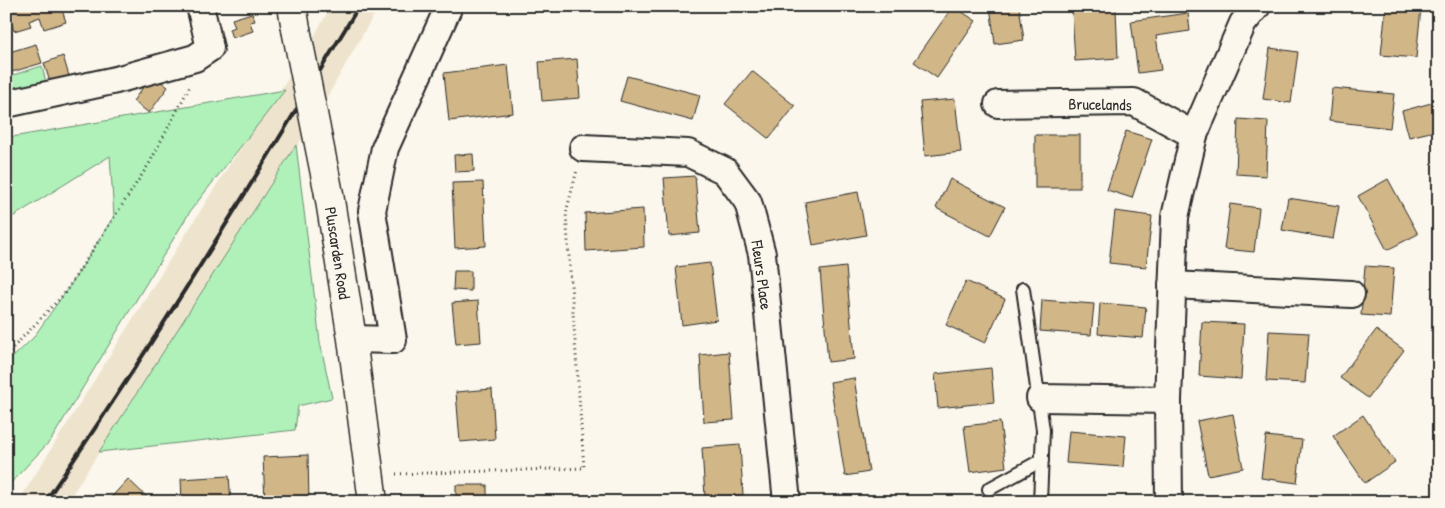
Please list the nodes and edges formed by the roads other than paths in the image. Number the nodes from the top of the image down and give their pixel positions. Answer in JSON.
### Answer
{"nodes":[{"id":1,"x":200,"y":6,"type":"edge"},
{"id":2,"x":449,"y":6,"type":"edge"},
{"id":3,"x":1257,"y":6,"type":"edge"},
{"id":4,"x":294,"y":18,"type":"edge"},
{"id":5,"x":6,"y":104,"type":"edge"},
{"id":6,"x":998,"y":104,"type":"dead end"},
{"id":7,"x":1194,"y":136,"type":"junction"},
{"id":8,"x":583,"y":148,"type":"road end"},
{"id":9,"x":1172,"y":285,"type":"junction"},
{"id":10,"x":1023,"y":289,"type":"dead end"},
{"id":11,"x":1350,"y":294,"type":"dead end"},
{"id":12,"x":352,"y":339,"type":"junction"},
{"id":13,"x":1040,"y":398,"type":"junction"},
{"id":14,"x":1168,"y":400,"type":"junction"},
{"id":15,"x":1042,"y":460,"type":"junction"},
{"id":16,"x":989,"y":488,"type":"dead end"},
{"id":17,"x":373,"y":502,"type":"edge"},
{"id":18,"x":787,"y":502,"type":"edge"},
{"id":19,"x":1040,"y":502,"type":"edge"},
{"id":20,"x":1169,"y":502,"type":"edge"}],
"edges":[{"from":1,"to":5,"type":"street"},
{"from":2,"to":12,"type":"street"},
{"from":3,"to":7,"type":"street"},
{"from":4,"to":12,"type":"main road","name":"Pluscarden Road","bridge":true},
{"from":6,"to":7,"type":"street","name":"Brucelands"},
{"from":7,"to":9,"type":"street"},
{"from":8,"to":18,"type":"street","name":"Fleurs Place"},
{"from":9,"to":11,"type":"street"},
{"from":9,"to":14,"type":"street"},
{"from":10,"to":13,"type":"lane"},
{"from":12,"to":17,"type":"main road","name":"Pluscarden Road"},
{"from":13,"to":14,"type":"street"},
{"from":13,"to":15,"type":"lane"},
{"from":14,"to":20,"type":"street"},
{"from":15,"to":16,"type":"lane"},
{"from":15,"to":19,"type":"lane"}]}
